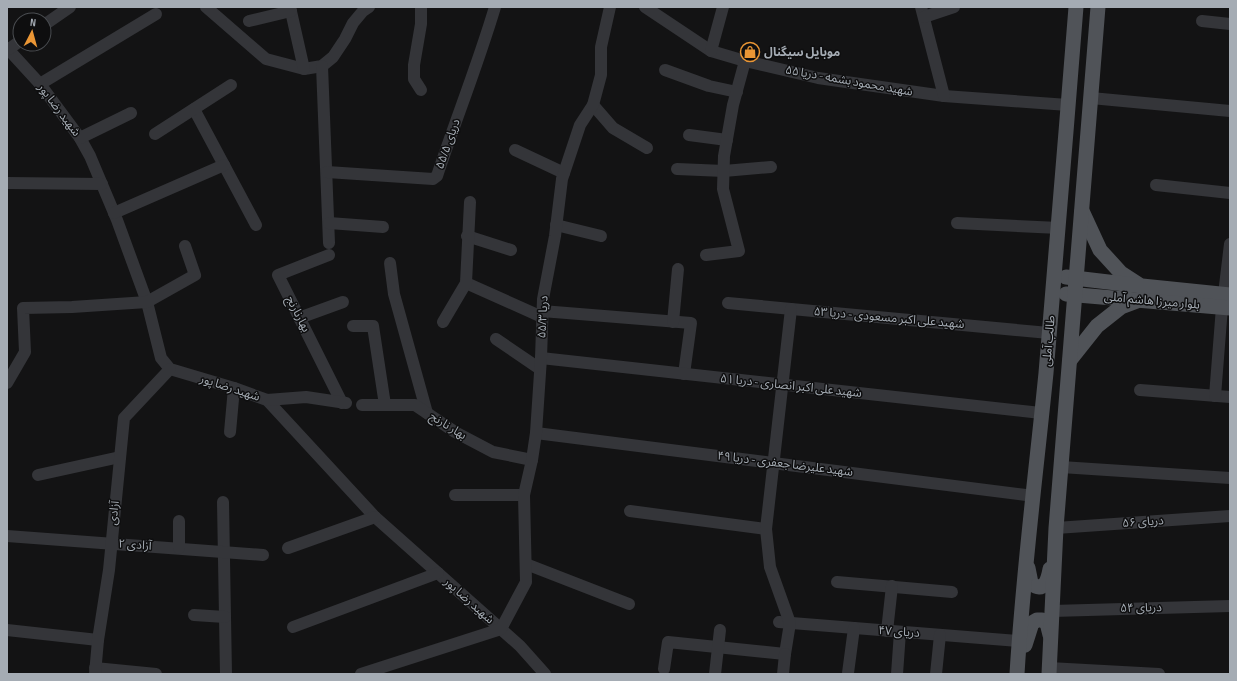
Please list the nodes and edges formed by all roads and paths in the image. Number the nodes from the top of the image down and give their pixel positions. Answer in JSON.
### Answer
{"nodes":[{"id":1,"x":70,"y":7,"type":"edge"},
{"id":2,"x":206,"y":7,"type":"edge"},
{"id":3,"x":369,"y":7,"type":"edge"},
{"id":4,"x":421,"y":7,"type":"edge"},
{"id":5,"x":495,"y":7,"type":"edge"},
{"id":6,"x":610,"y":7,"type":"edge"},
{"id":7,"x":645,"y":7,"type":"edge"},
{"id":8,"x":723,"y":7,"type":"edge"},
{"id":9,"x":954,"y":7,"type":"edge"},
{"id":10,"x":1076,"y":7,"type":"edge"},
{"id":11,"x":1098,"y":7,"type":"edge"},
{"id":12,"x":291,"y":9,"type":"edge"},
{"id":13,"x":923,"y":12,"type":"edge"},
{"id":14,"x":156,"y":14,"type":"dead end"},
{"id":15,"x":52,"y":19,"type":"edge"},
{"id":16,"x":249,"y":21,"type":"dead end"},
{"id":17,"x":1202,"y":21,"type":"dead end"},
{"id":18,"x":1230,"y":24,"type":"edge"},
{"id":19,"x":8,"y":48,"type":"edge"},
{"id":20,"x":711,"y":51,"type":"junction"},
{"id":21,"x":745,"y":61,"type":"junction"},
{"id":22,"x":322,"y":66,"type":"junction"},
{"id":23,"x":304,"y":69,"type":"junction"},
{"id":24,"x":665,"y":70,"type":"dead end"},
{"id":25,"x":40,"y":84,"type":"junction"},
{"id":26,"x":231,"y":86,"type":"dead end"},
{"id":27,"x":421,"y":90,"type":"dead end"},
{"id":28,"x":737,"y":92,"type":"junction"},
{"id":29,"x":944,"y":96,"type":"junction"},
{"id":30,"x":1091,"y":98,"type":"junction"},
{"id":31,"x":1068,"y":105,"type":"junction"},
{"id":32,"x":593,"y":106,"type":"junction"},
{"id":33,"x":194,"y":110,"type":"junction"},
{"id":34,"x":1230,"y":111,"type":"edge"},
{"id":35,"x":131,"y":113,"type":"dead end"},
{"id":36,"x":155,"y":134,"type":"dead end"},
{"id":37,"x":689,"y":135,"type":"dead end"},
{"id":38,"x":80,"y":138,"type":"junction"},
{"id":39,"x":727,"y":140,"type":"junction"},
{"id":40,"x":647,"y":148,"type":"dead end"},
{"id":41,"x":515,"y":150,"type":"dead end"},
{"id":42,"x":224,"y":165,"type":"junction"},
{"id":43,"x":771,"y":167,"type":"dead end"},
{"id":44,"x":677,"y":169,"type":"dead end"},
{"id":45,"x":724,"y":171,"type":"junction"},
{"id":46,"x":327,"y":172,"type":"junction"},
{"id":47,"x":564,"y":173,"type":"junction"},
{"id":48,"x":7,"y":183,"type":"edge"},
{"id":49,"x":102,"y":184,"type":"junction"},
{"id":50,"x":1156,"y":184,"type":"dead end"},
{"id":51,"x":1230,"y":193,"type":"edge"},
{"id":52,"x":470,"y":202,"type":"dead end"},
{"id":53,"x":1082,"y":210,"type":"junction"},
{"id":54,"x":114,"y":213,"type":"junction"},
{"id":55,"x":329,"y":223,"type":"junction"},
{"id":56,"x":957,"y":223,"type":"dead end"},
{"id":57,"x":256,"y":225,"type":"dead end"},
{"id":58,"x":556,"y":225,"type":"junction"},
{"id":59,"x":383,"y":227,"type":"dead end"},
{"id":60,"x":1059,"y":228,"type":"junction"},
{"id":61,"x":467,"y":236,"type":"junction"},
{"id":62,"x":601,"y":236,"type":"dead end"},
{"id":63,"x":1230,"y":244,"type":"edge"},
{"id":64,"x":185,"y":246,"type":"dead end"},
{"id":65,"x":511,"y":250,"type":"dead end"},
{"id":66,"x":706,"y":255,"type":"dead end"},
{"id":67,"x":390,"y":263,"type":"dead end"},
{"id":68,"x":678,"y":269,"type":"dead end"},
{"id":69,"x":1055,"y":276,"type":"junction"},
{"id":70,"x":1076,"y":278,"type":"junction"},
{"id":71,"x":466,"y":283,"type":"junction"},
{"id":72,"x":1053,"y":293,"type":"junction"},
{"id":73,"x":1142,"y":293,"type":"junction"},
{"id":74,"x":1075,"y":295,"type":"junction"},
{"id":75,"x":1227,"y":301,"type":"edge"},
{"id":76,"x":147,"y":302,"type":"junction"},
{"id":77,"x":343,"y":302,"type":"dead end"},
{"id":78,"x":728,"y":303,"type":"dead end"},
{"id":79,"x":792,"y":309,"type":"junction"},
{"id":80,"x":542,"y":314,"type":"junction"},
{"id":81,"x":299,"y":318,"type":"junction"},
{"id":82,"x":443,"y":322,"type":"dead end"},
{"id":83,"x":673,"y":322,"type":"junction"},
{"id":84,"x":353,"y":326,"type":"dead end"},
{"id":85,"x":1049,"y":333,"type":"junction"},
{"id":86,"x":496,"y":339,"type":"dead end"},
{"id":87,"x":1070,"y":360,"type":"junction"},
{"id":88,"x":540,"y":364,"type":"junction"},
{"id":89,"x":170,"y":369,"type":"junction"},
{"id":90,"x":684,"y":374,"type":"junction"},
{"id":91,"x":7,"y":383,"type":"edge"},
{"id":92,"x":782,"y":385,"type":"junction"},
{"id":93,"x":234,"y":388,"type":"junction"},
{"id":94,"x":1140,"y":390,"type":"dead end"},
{"id":95,"x":1215,"y":396,"type":"junction"},
{"id":96,"x":1230,"y":397,"type":"edge"},
{"id":97,"x":267,"y":400,"type":"junction"},
{"id":98,"x":362,"y":405,"type":"dead end"},
{"id":99,"x":385,"y":405,"type":"junction"},
{"id":100,"x":427,"y":413,"type":"junction"},
{"id":101,"x":1041,"y":413,"type":"junction"},
{"id":102,"x":230,"y":432,"type":"dead end"},
{"id":103,"x":536,"y":433,"type":"junction"},
{"id":104,"x":120,"y":457,"type":"junction"},
{"id":105,"x":532,"y":460,"type":"junction"},
{"id":106,"x":774,"y":463,"type":"junction"},
{"id":107,"x":1061,"y":467,"type":"junction"},
{"id":108,"x":38,"y":475,"type":"dead end"},
{"id":109,"x":1230,"y":478,"type":"edge"},
{"id":110,"x":455,"y":495,"type":"dead end"},
{"id":111,"x":524,"y":495,"type":"junction"},
{"id":112,"x":1034,"y":496,"type":"junction"},
{"id":113,"x":223,"y":502,"type":"dead end"},
{"id":114,"x":630,"y":511,"type":"dead end"},
{"id":115,"x":1230,"y":516,"type":"edge"},
{"id":116,"x":375,"y":517,"type":"junction"},
{"id":117,"x":179,"y":521,"type":"dead end"},
{"id":118,"x":1056,"y":528,"type":"junction"},
{"id":119,"x":766,"y":530,"type":"junction"},
{"id":120,"x":7,"y":536,"type":"edge"},
{"id":121,"x":111,"y":544,"type":"junction"},
{"id":122,"x":179,"y":548,"type":"junction"},
{"id":123,"x":288,"y":548,"type":"dead end"},
{"id":124,"x":224,"y":552,"type":"junction"},
{"id":125,"x":263,"y":554,"type":"dead end"},
{"id":126,"x":1027,"y":555,"type":"junction"},
{"id":127,"x":526,"y":564,"type":"junction"},
{"id":128,"x":438,"y":573,"type":"junction"},
{"id":129,"x":837,"y":582,"type":"dead end"},
{"id":130,"x":892,"y":586,"type":"junction"},
{"id":131,"x":952,"y":592,"type":"dead end"},
{"id":132,"x":629,"y":604,"type":"dead end"},
{"id":133,"x":1230,"y":606,"type":"edge"},
{"id":134,"x":1052,"y":611,"type":"junction"},
{"id":135,"x":194,"y":615,"type":"dead end"},
{"id":136,"x":225,"y":617,"type":"junction"},
{"id":137,"x":784,"y":623,"type":"junction"},
{"id":138,"x":293,"y":627,"type":"dead end"},
{"id":139,"x":854,"y":628,"type":"junction"},
{"id":140,"x":501,"y":629,"type":"junction"},
{"id":141,"x":7,"y":630,"type":"edge"},
{"id":142,"x":720,"y":630,"type":"dead end"},
{"id":143,"x":887,"y":631,"type":"junction"},
{"id":144,"x":900,"y":632,"type":"junction"},
{"id":145,"x":940,"y":635,"type":"junction"},
{"id":146,"x":1051,"y":639,"type":"junction"},
{"id":147,"x":98,"y":640,"type":"junction"},
{"id":148,"x":1019,"y":641,"type":"junction"},
{"id":149,"x":718,"y":647,"type":"junction"},
{"id":150,"x":785,"y":654,"type":"junction"},
{"id":151,"x":664,"y":669,"type":"dead end"},
{"id":152,"x":95,"y":671,"type":"edge"},
{"id":153,"x":1017,"y":671,"type":"edge"},
{"id":154,"x":1049,"y":671,"type":"edge"},
{"id":155,"x":138,"y":673,"type":"edge"},
{"id":156,"x":848,"y":673,"type":"dead end"},
{"id":157,"x":156,"y":674,"type":"edge"},
{"id":158,"x":226,"y":674,"type":"edge"},
{"id":159,"x":361,"y":674,"type":"edge"},
{"id":160,"x":544,"y":674,"type":"edge"},
{"id":161,"x":715,"y":674,"type":"edge"},
{"id":162,"x":783,"y":674,"type":"edge"},
{"id":163,"x":897,"y":674,"type":"edge"},
{"id":164,"x":936,"y":674,"type":"edge"},
{"id":165,"x":1159,"y":674,"type":"edge"}],
"edges":[{"from":1,"to":15,"type":"street"},
{"from":2,"to":23,"type":"street"},
{"from":3,"to":22,"type":"street"},
{"from":4,"to":27,"type":"street"},
{"from":5,"to":46,"type":"street","name":"دریای ۵۵/۵"},
{"from":6,"to":32,"type":"street","name":"دریا ۵۵/۳"},
{"from":7,"to":20,"type":"street","name":"شهید محمود بشمه - دریا ۵۵"},
{"from":8,"to":20,"type":"street"},
{"from":9,"to":13,"type":"street"},
{"from":10,"to":31,"type":"main road","name":"طالب آملی"},
{"from":11,"to":30,"type":"main road","name":"طالب آملی"},
{"from":12,"to":16,"type":"street"},
{"from":12,"to":23,"type":"street"},
{"from":13,"to":29,"type":"street"},
{"from":14,"to":25,"type":"street"},
{"from":17,"to":18,"type":"street"},
{"from":19,"to":25,"type":"street","name":"شهید رضا پور"},
{"from":20,"to":21,"type":"street","name":"شهید محمود بشمه - دریا ۵۵"},
{"from":21,"to":28,"type":"street"},
{"from":21,"to":29,"type":"street","name":"شهید محمود بشمه - دریا ۵۵"},
{"from":22,"to":23,"type":"street"},
{"from":22,"to":46,"type":"street"},
{"from":24,"to":28,"type":"street"},
{"from":25,"to":38,"type":"street","name":"شهید رضا پور"},
{"from":26,"to":33,"type":"street"},
{"from":28,"to":39,"type":"street"},
{"from":29,"to":31,"type":"street","name":"شهید محمود بشمه - دریا ۵۵"},
{"from":30,"to":34,"type":"street"},
{"from":30,"to":53,"type":"main road","name":"طالب آملی"},
{"from":31,"to":60,"type":"main road","name":"طالب آملی"},
{"from":32,"to":40,"type":"street"},
{"from":32,"to":47,"type":"street","name":"دریا ۵۵/۳"},
{"from":33,"to":36,"type":"street"},
{"from":33,"to":42,"type":"street"},
{"from":35,"to":38,"type":"street"},
{"from":37,"to":39,"type":"street"},
{"from":38,"to":49,"type":"street","name":"شهید رضا پور"},
{"from":39,"to":45,"type":"street"},
{"from":41,"to":47,"type":"street"},
{"from":42,"to":54,"type":"street"},
{"from":42,"to":57,"type":"street"},
{"from":43,"to":45,"type":"street"},
{"from":44,"to":45,"type":"street"},
{"from":45,"to":66,"type":"street"},
{"from":46,"to":55,"type":"street"},
{"from":47,"to":58,"type":"street","name":"دریا ۵۵/۳"},
{"from":48,"to":49,"type":"street"},
{"from":49,"to":54,"type":"street","name":"شهید رضا پور"},
{"from":50,"to":51,"type":"street"},
{"from":52,"to":61,"type":"street"},
{"from":53,"to":70,"type":"main road","name":"طالب آملی"},
{"from":53,"to":73,"type":"main road"},
{"from":54,"to":76,"type":"street","name":"شهید رضا پور"},
{"from":55,"to":59,"type":"street"},
{"from":55,"to":81,"type":"street","name":"بهارنارنج"},
{"from":56,"to":60,"type":"street"},
{"from":58,"to":62,"type":"street"},
{"from":58,"to":80,"type":"street","name":"دریا ۵۵/۳"},
{"from":60,"to":69,"type":"main road","name":"طالب آملی"},
{"from":61,"to":65,"type":"street"},
{"from":61,"to":71,"type":"street"},
{"from":63,"to":75,"type":"street"},
{"from":64,"to":76,"type":"street"},
{"from":67,"to":100,"type":"street"},
{"from":68,"to":83,"type":"street"},
{"from":69,"to":70,"type":"main road","name":"بلوار میرزا هاشم آملی"},
{"from":69,"to":72,"type":"main road","name":"طالب آملی"},
{"from":70,"to":73,"type":"main road","name":"بلوار میرزا هاشم آملی"},
{"from":70,"to":74,"type":"main road","name":"طالب آملی"},
{"from":71,"to":80,"type":"street"},
{"from":71,"to":82,"type":"street"},
{"from":72,"to":74,"type":"main road","name":"بلوار میرزا هاشم آملی"},
{"from":72,"to":85,"type":"main road","name":"طالب آملی"},
{"from":73,"to":74,"type":"main road","name":"بلوار میرزا هاشم آملی"},
{"from":73,"to":75,"type":"main road","name":"بلوار میرزا هاشم آملی"},
{"from":73,"to":87,"type":"main road"},
{"from":74,"to":87,"type":"main road","name":"طالب آملی"},
{"from":75,"to":95,"type":"street"},
{"from":76,"to":89,"type":"street","name":"شهید رضا پور"},
{"from":76,"to":91,"type":"street"},
{"from":77,"to":81,"type":"street"},
{"from":78,"to":79,"type":"street","name":"شهید علی اکبر مسعودی - دریا ۵۳"},
{"from":79,"to":85,"type":"street","name":"شهید علی اکبر مسعودی - دریا ۵۳"},
{"from":79,"to":92,"type":"street"},
{"from":80,"to":83,"type":"street"},
{"from":80,"to":88,"type":"street","name":"دریا ۵۵/۳"},
{"from":81,"to":97,"type":"street","name":"بهارنارنج"},
{"from":83,"to":90,"type":"street"},
{"from":84,"to":99,"type":"street"},
{"from":85,"to":101,"type":"main road","name":"طالب آملی"},
{"from":86,"to":88,"type":"street"},
{"from":87,"to":107,"type":"main road","name":"طالب آملی"},
{"from":88,"to":90,"type":"street","name":"شهید علی اکبر انصاری - دریا ۵۱"},
{"from":88,"to":103,"type":"street","name":"دریا ۵۵/۳"},
{"from":89,"to":93,"type":"street","name":"شهید رضا پور"},
{"from":89,"to":104,"type":"street","name":"آزادی"},
{"from":90,"to":92,"type":"street","name":"شهید علی اکبر انصاری - دریا ۵۱"},
{"from":92,"to":101,"type":"street","name":"شهید علی اکبر انصاری - دریا ۵۱"},
{"from":92,"to":106,"type":"street"},
{"from":93,"to":97,"type":"street","name":"شهید رضا پور"},
{"from":93,"to":102,"type":"street"},
{"from":94,"to":95,"type":"street"},
{"from":95,"to":96,"type":"street"},
{"from":97,"to":116,"type":"street","name":"شهید رضا پور"},
{"from":98,"to":99,"type":"street","name":"بهار نارنج"},
{"from":99,"to":100,"type":"street","name":"بهار نارنج"},
{"from":100,"to":105,"type":"street","name":"بهار نارنج"},
{"from":101,"to":112,"type":"main road","name":"طالب آملی"},
{"from":103,"to":105,"type":"street","name":"دریا ۵۵/۳"},
{"from":103,"to":106,"type":"street","name":"شهید علیرضا جعفری - دریا ۴۹"},
{"from":104,"to":108,"type":"street"},
{"from":104,"to":121,"type":"street","name":"آزادی"},
{"from":105,"to":111,"type":"street","name":"دریا ۵۵/۳"},
{"from":106,"to":112,"type":"street","name":"شهید علیرضا جعفری - دریا ۴۹"},
{"from":106,"to":119,"type":"street"},
{"from":107,"to":109,"type":"street"},
{"from":107,"to":118,"type":"main road","name":"طالب آملی"},
{"from":110,"to":111,"type":"street"},
{"from":111,"to":127,"type":"street","name":"دریا ۵۵/۳"},
{"from":112,"to":126,"type":"main road","name":"طالب آملی"},
{"from":113,"to":124,"type":"street"},
{"from":114,"to":119,"type":"street"},
{"from":115,"to":118,"type":"street","name":"دریای ۵۶"},
{"from":116,"to":123,"type":"street"},
{"from":116,"to":128,"type":"street","name":"شهید رضا پور"},
{"from":117,"to":122,"type":"street"},
{"from":118,"to":126,"type":"main road"},
{"from":118,"to":134,"type":"main road","name":"طالب آملی"},
{"from":119,"to":137,"type":"street"},
{"from":120,"to":121,"type":"street","name":"آزادی ۲"},
{"from":121,"to":122,"type":"street","name":"آزادی ۲"},
{"from":121,"to":147,"type":"street","name":"آزادی"},
{"from":122,"to":124,"type":"street","name":"آزادی ۲"},
{"from":124,"to":125,"type":"street","name":"آزادی ۲"},
{"from":124,"to":136,"type":"street"},
{"from":126,"to":148,"type":"main road","name":"طالب آملی"},
{"from":127,"to":132,"type":"street"},
{"from":127,"to":140,"type":"street","name":"دریا ۵۵/۳"},
{"from":128,"to":138,"type":"street"},
{"from":128,"to":140,"type":"street","name":"شهید رضا پور"},
{"from":129,"to":130,"type":"street"},
{"from":130,"to":131,"type":"street"},
{"from":130,"to":143,"type":"street"},
{"from":133,"to":134,"type":"street","name":"دریای ۵۴"},
{"from":134,"to":146,"type":"main road","name":"طالب آملی"},
{"from":135,"to":136,"type":"street"},
{"from":136,"to":158,"type":"street"},
{"from":137,"to":139,"type":"street","name":"دریای ۴۷"},
{"from":137,"to":150,"type":"street"},
{"from":139,"to":143,"type":"street","name":"دریای ۴۷"},
{"from":139,"to":156,"type":"street"},
{"from":140,"to":159,"type":"street"},
{"from":140,"to":160,"type":"street","name":"شهید رضا پور"},
{"from":141,"to":147,"type":"street"},
{"from":142,"to":149,"type":"street"},
{"from":143,"to":144,"type":"street","name":"دریای ۴۷"},
{"from":144,"to":145,"type":"street","name":"دریای ۴۷"},
{"from":144,"to":163,"type":"street"},
{"from":145,"to":148,"type":"street","name":"دریای ۴۷"},
{"from":145,"to":164,"type":"street"},
{"from":146,"to":153,"type":"main road"},
{"from":146,"to":154,"type":"main road","name":"طالب آملی"},
{"from":147,"to":152,"type":"street","name":"آزادی"},
{"from":148,"to":153,"type":"main road","name":"طالب آملی"},
{"from":149,"to":150,"type":"street"},
{"from":149,"to":151,"type":"street"},
{"from":149,"to":161,"type":"street"},
{"from":150,"to":162,"type":"street"},
{"from":152,"to":155,"type":"street"},
{"from":154,"to":165,"type":"street"},
{"from":155,"to":157,"type":"street"}]}
